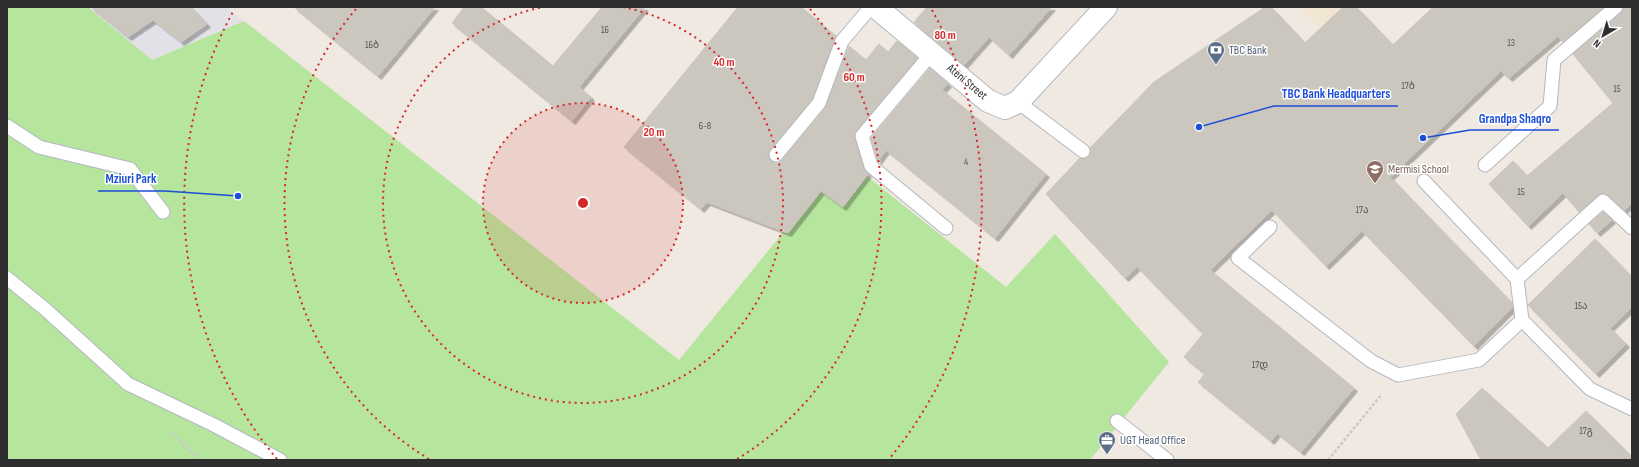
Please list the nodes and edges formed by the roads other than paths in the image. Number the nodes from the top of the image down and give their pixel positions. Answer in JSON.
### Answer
{"nodes":[{"id":1,"x":871,"y":7,"type":"edge"},
{"id":2,"x":876,"y":7,"type":"edge"},
{"id":3,"x":1106,"y":7,"type":"edge"},
{"id":4,"x":1616,"y":7,"type":"edge"},
{"id":5,"x":932,"y":53,"type":"junction"},
{"id":6,"x":1018,"y":102,"type":"junction"},
{"id":7,"x":7,"y":126,"type":"edge"},
{"id":8,"x":1083,"y":151,"type":"dead end"},
{"id":9,"x":776,"y":155,"type":"dead end"},
{"id":10,"x":1484,"y":165,"type":"dead end"},
{"id":11,"x":1424,"y":181,"type":"dead end"},
{"id":12,"x":163,"y":212,"type":"dead end"},
{"id":13,"x":1270,"y":227,"type":"dead end"},
{"id":14,"x":946,"y":228,"type":"dead end"},
{"id":15,"x":1632,"y":228,"type":"edge"},
{"id":16,"x":7,"y":278,"type":"edge"},
{"id":17,"x":1517,"y":279,"type":"junction"},
{"id":18,"x":1522,"y":320,"type":"junction"},
{"id":19,"x":1632,"y":409,"type":"edge"},
{"id":20,"x":1116,"y":421,"type":"dead end"},
{"id":21,"x":280,"y":460,"type":"edge"},
{"id":22,"x":1167,"y":460,"type":"edge"}],
"edges":[{"from":1,"to":9,"type":"lane"},
{"from":2,"to":5,"type":"street","name":"Ateni Street"},
{"from":3,"to":6,"type":"street"},
{"from":4,"to":10,"type":"lane"},
{"from":5,"to":6,"type":"street","name":"Ateni Street"},
{"from":5,"to":14,"type":"lane"},
{"from":6,"to":8,"type":"lane"},
{"from":7,"to":12,"type":"lane"},
{"from":11,"to":17,"type":"lane"},
{"from":13,"to":18,"type":"lane"},
{"from":15,"to":17,"type":"lane"},
{"from":16,"to":21,"type":"lane"},
{"from":17,"to":18,"type":"lane"},
{"from":18,"to":19,"type":"lane"},
{"from":20,"to":22,"type":"lane"}]}
